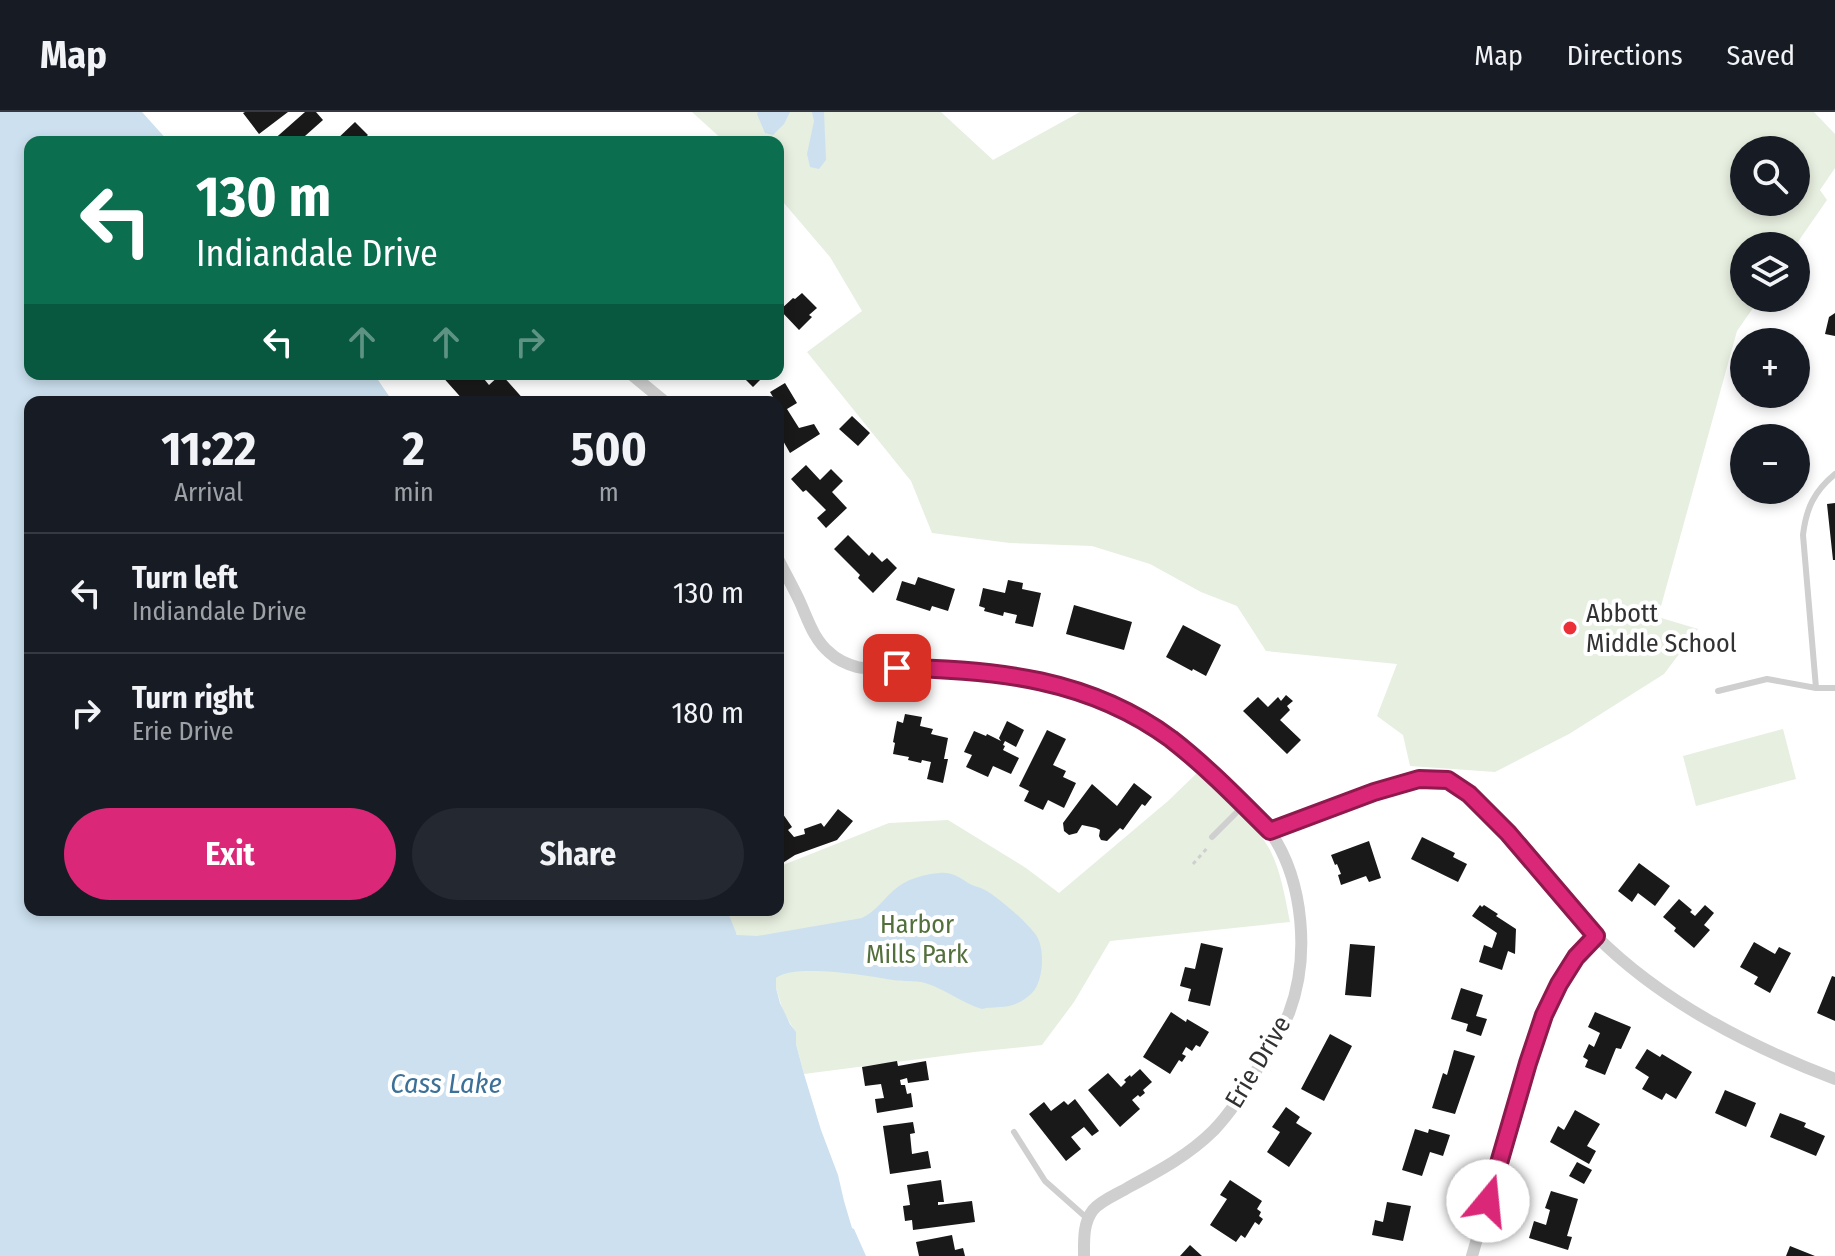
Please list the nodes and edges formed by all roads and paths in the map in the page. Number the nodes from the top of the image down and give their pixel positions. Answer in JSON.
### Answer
{"nodes":[{"id":1,"x":638,"y":380,"type":"edge"},
{"id":2,"x":658,"y":396,"type":"edge"},
{"id":3,"x":1835,"y":474,"type":"edge"},
{"id":4,"x":784,"y":571,"type":"edge"},
{"id":5,"x":1816,"y":688,"type":"junction"},
{"id":6,"x":1835,"y":688,"type":"edge"},
{"id":7,"x":1718,"y":691,"type":"dead end"},
{"id":8,"x":1244,"y":805,"type":"junction"},
{"id":9,"x":1270,"y":831,"type":"junction"},
{"id":10,"x":1212,"y":837,"type":"joint"},
{"id":11,"x":1193,"y":864,"type":"dead end"},
{"id":12,"x":1596,"y":936,"type":"junction"},
{"id":13,"x":1835,"y":1079,"type":"edge"},
{"id":14,"x":1014,"y":1132,"type":"dead end"},
{"id":15,"x":1089,"y":1220,"type":"junction"},
{"id":16,"x":1084,"y":1256,"type":"edge"},
{"id":17,"x":1472,"y":1256,"type":"edge"}],
"edges":[{"from":1,"to":2,"type":"street"},
{"from":3,"to":5,"type":"lane"},
{"from":4,"to":8,"type":"street","name":"Erie Drive"},
{"from":5,"to":6,"type":"lane"},
{"from":5,"to":7,"type":"lane"},
{"from":8,"to":9,"type":"street","name":"Erie Drive"},
{"from":8,"to":10,"type":"lane"},
{"from":9,"to":12,"type":"street"},
{"from":9,"to":15,"type":"street","name":"Erie Drive"},
{"from":10,"to":11,"type":"path"},
{"from":12,"to":13,"type":"street"},
{"from":12,"to":17,"type":"street"},
{"from":14,"to":15,"type":"lane"},
{"from":15,"to":16,"type":"street"}]}
